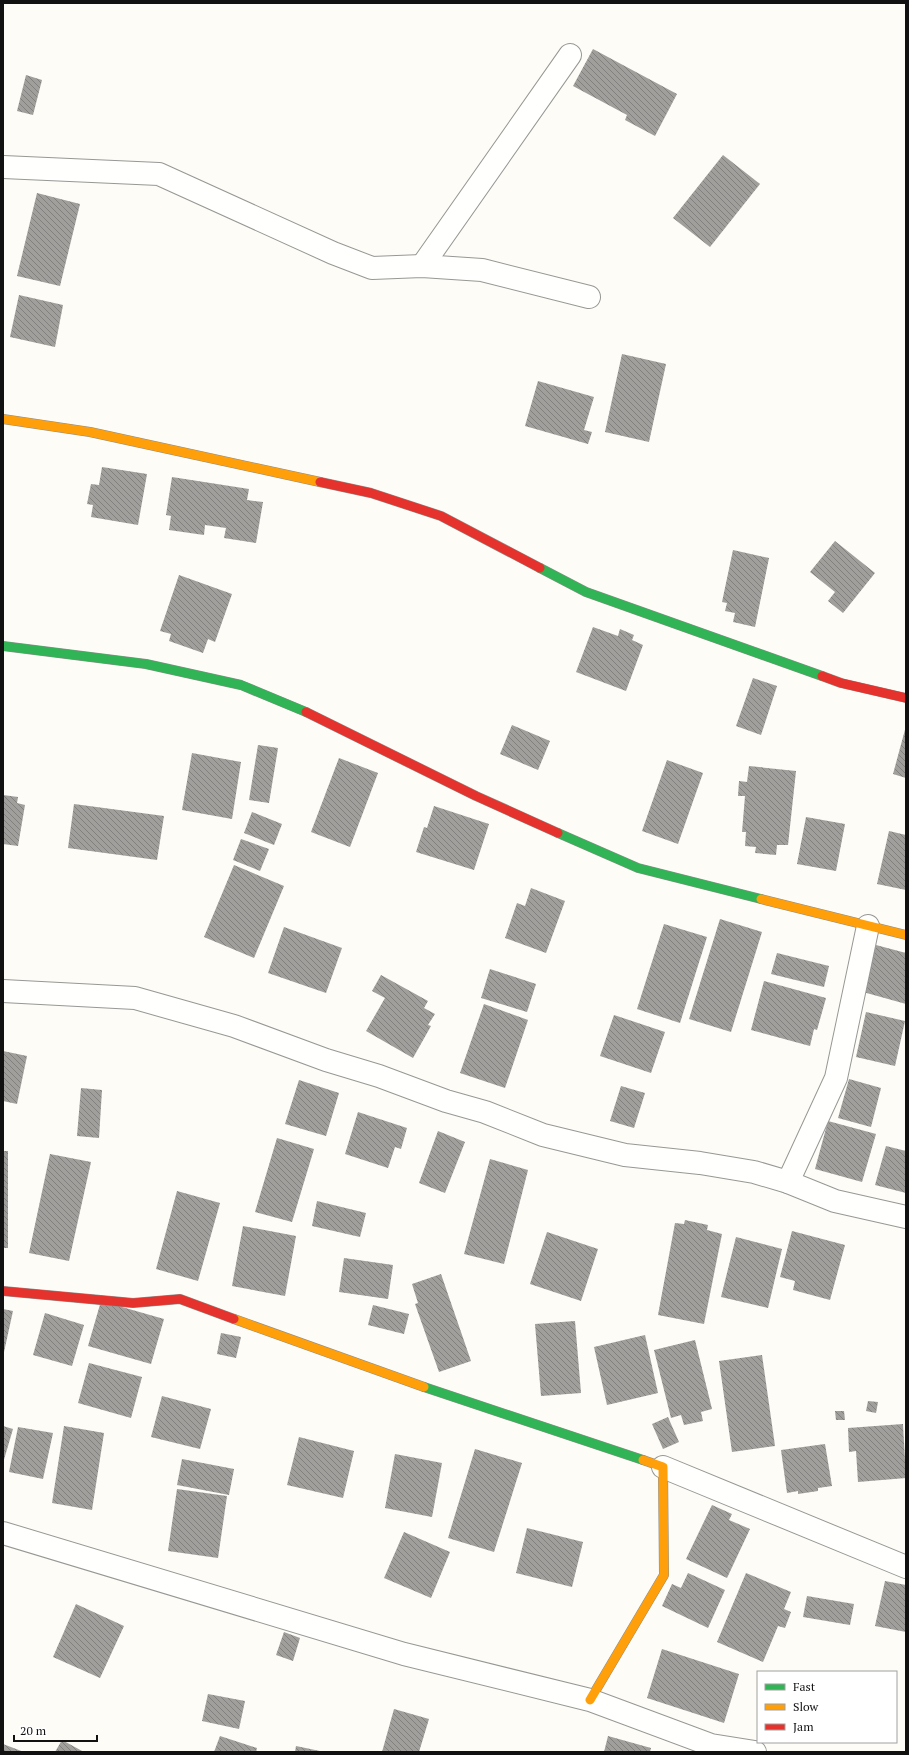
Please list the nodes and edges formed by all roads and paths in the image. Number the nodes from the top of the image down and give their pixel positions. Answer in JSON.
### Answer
{"nodes":[{"id":1,"x":570,"y":55,"type":"dead end"},
{"id":2,"x":3,"y":167,"type":"edge"},
{"id":3,"x":422,"y":266,"type":"junction"},
{"id":4,"x":589,"y":297,"type":"dead end"},
{"id":5,"x":3,"y":419,"type":"edge"},
{"id":6,"x":3,"y":646,"type":"edge"},
{"id":7,"x":906,"y":698,"type":"edge"},
{"id":8,"x":868,"y":926,"type":"junction"},
{"id":9,"x":906,"y":935,"type":"edge"},
{"id":10,"x":3,"y":991,"type":"edge"},
{"id":11,"x":788,"y":1182,"type":"junction"},
{"id":12,"x":906,"y":1217,"type":"edge"},
{"id":13,"x":3,"y":1291,"type":"edge"},
{"id":14,"x":663,"y":1467,"type":"junction"},
{"id":15,"x":3,"y":1533,"type":"edge"},
{"id":16,"x":906,"y":1567,"type":"edge"},
{"id":17,"x":590,"y":1700,"type":"junction"},
{"id":18,"x":755,"y":1752,"type":"edge"}],
"edges":[{"from":1,"to":3,"type":"street"},
{"from":2,"to":3,"type":"street"},
{"from":3,"to":4,"type":"street"},
{"from":5,"to":7,"type":"street"},
{"from":6,"to":8,"type":"street"},
{"from":8,"to":9,"type":"street"},
{"from":8,"to":11,"type":"street"},
{"from":10,"to":11,"type":"street"},
{"from":11,"to":12,"type":"street"},
{"from":13,"to":14,"type":"street"},
{"from":14,"to":16,"type":"street"},
{"from":14,"to":17,"type":"street"},
{"from":15,"to":17,"type":"street"},
{"from":17,"to":18,"type":"street"}]}
